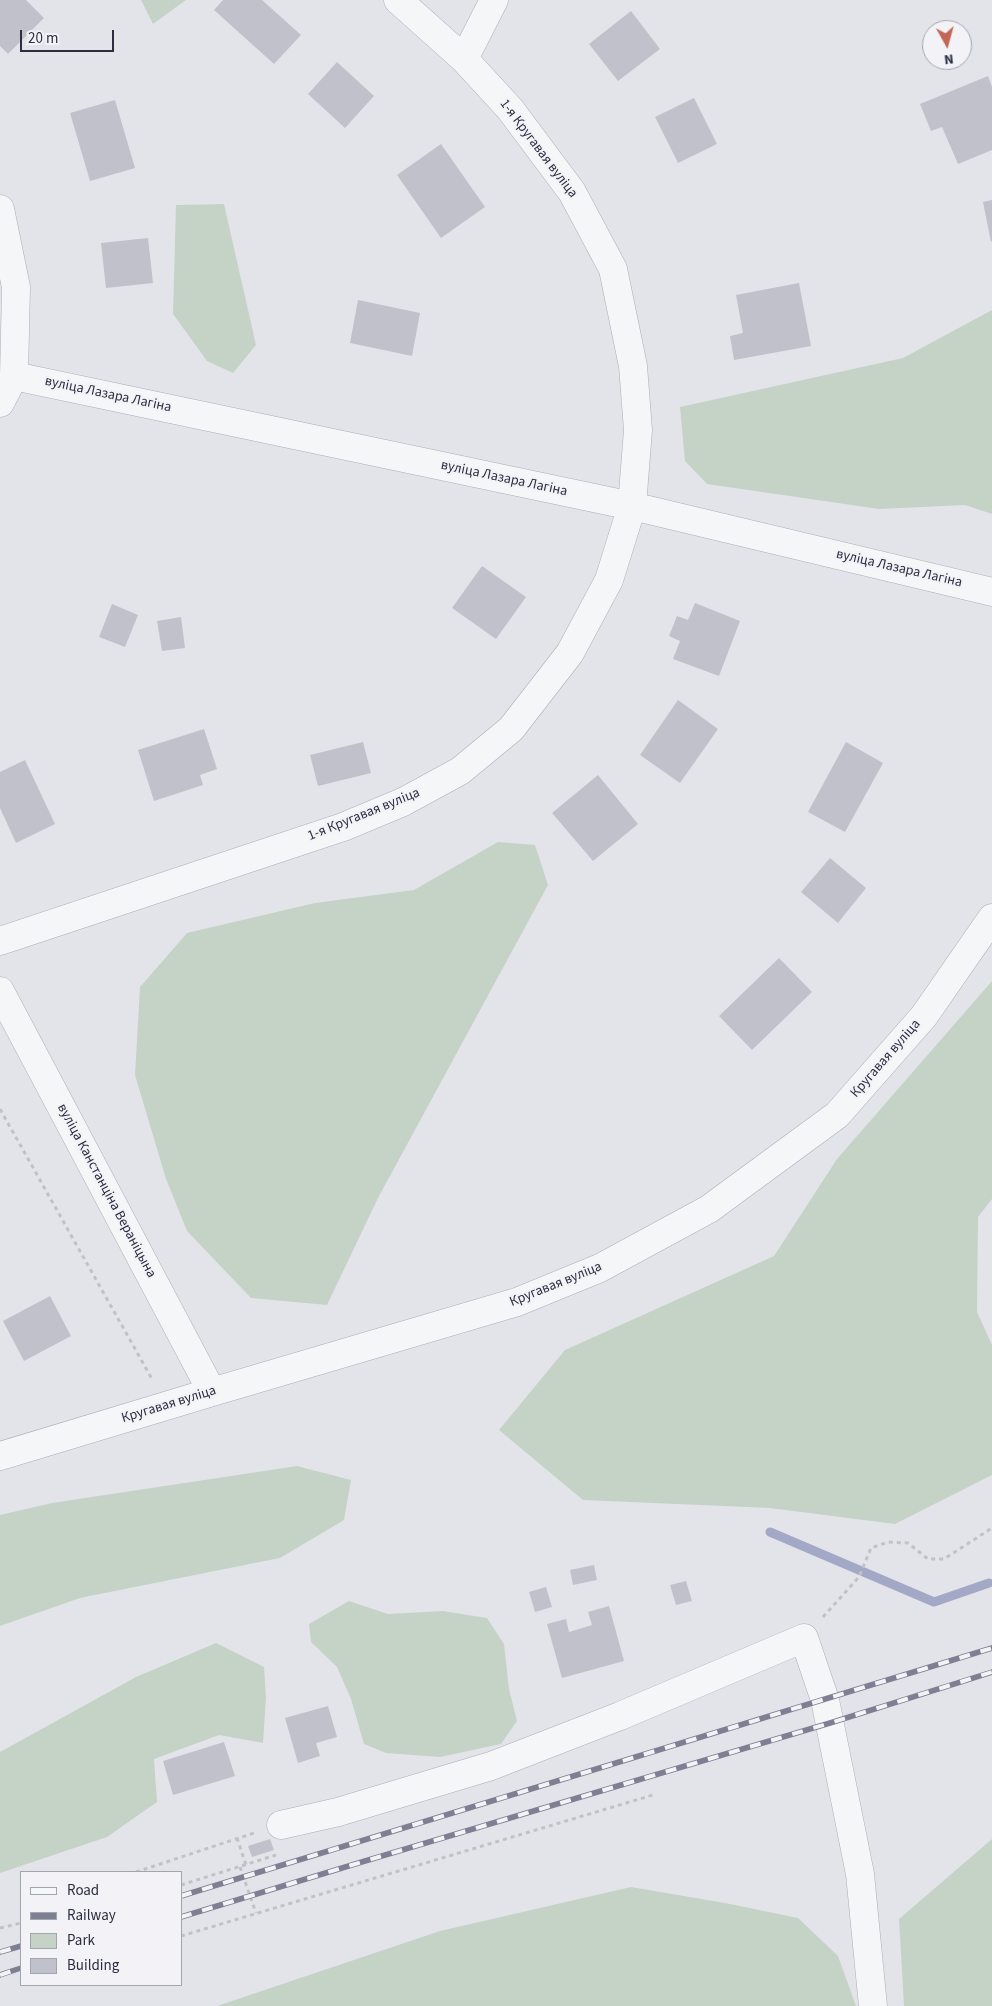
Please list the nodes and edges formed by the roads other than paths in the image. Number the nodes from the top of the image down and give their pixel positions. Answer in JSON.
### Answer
{"nodes":[{"id":1,"x":398,"y":0,"type":"edge"},
{"id":2,"x":494,"y":0,"type":"edge"},
{"id":3,"x":464,"y":59,"type":"junction"},
{"id":4,"x":0,"y":209,"type":"edge"},
{"id":5,"x":14,"y":376,"type":"junction"},
{"id":6,"x":0,"y":403,"type":"edge"},
{"id":7,"x":632,"y":506,"type":"junction"},
{"id":8,"x":992,"y":592,"type":"edge"},
{"id":9,"x":992,"y":918,"type":"edge"},
{"id":10,"x":0,"y":941,"type":"edge"},
{"id":11,"x":0,"y":991,"type":"edge"},
{"id":12,"x":212,"y":1392,"type":"junction"},
{"id":13,"x":0,"y":1456,"type":"edge"},
{"id":14,"x":281,"y":1825,"type":"road end"},
{"id":15,"x":873,"y":2006,"type":"edge"}],
"edges":[{"from":1,"to":3,"type":"street","name":"1-я Кругавая вуліца"},
{"from":2,"to":3,"type":"street"},
{"from":3,"to":7,"type":"street","name":"1-я Кругавая вуліца"},
{"from":4,"to":5,"type":"street"},
{"from":5,"to":6,"type":"street"},
{"from":5,"to":7,"type":"street","name":"вуліца Лазара Лагіна"},
{"from":7,"to":8,"type":"street","name":"вуліца Лазара Лагіна"},
{"from":7,"to":10,"type":"street","name":"1-я Кругавая вуліца"},
{"from":9,"to":12,"type":"street","name":"Кругавая вуліца"},
{"from":11,"to":12,"type":"street","name":"вуліца Канстанціна Вераніцына"},
{"from":12,"to":13,"type":"street","name":"Кругавая вуліца"},
{"from":14,"to":15,"type":"street"}]}
